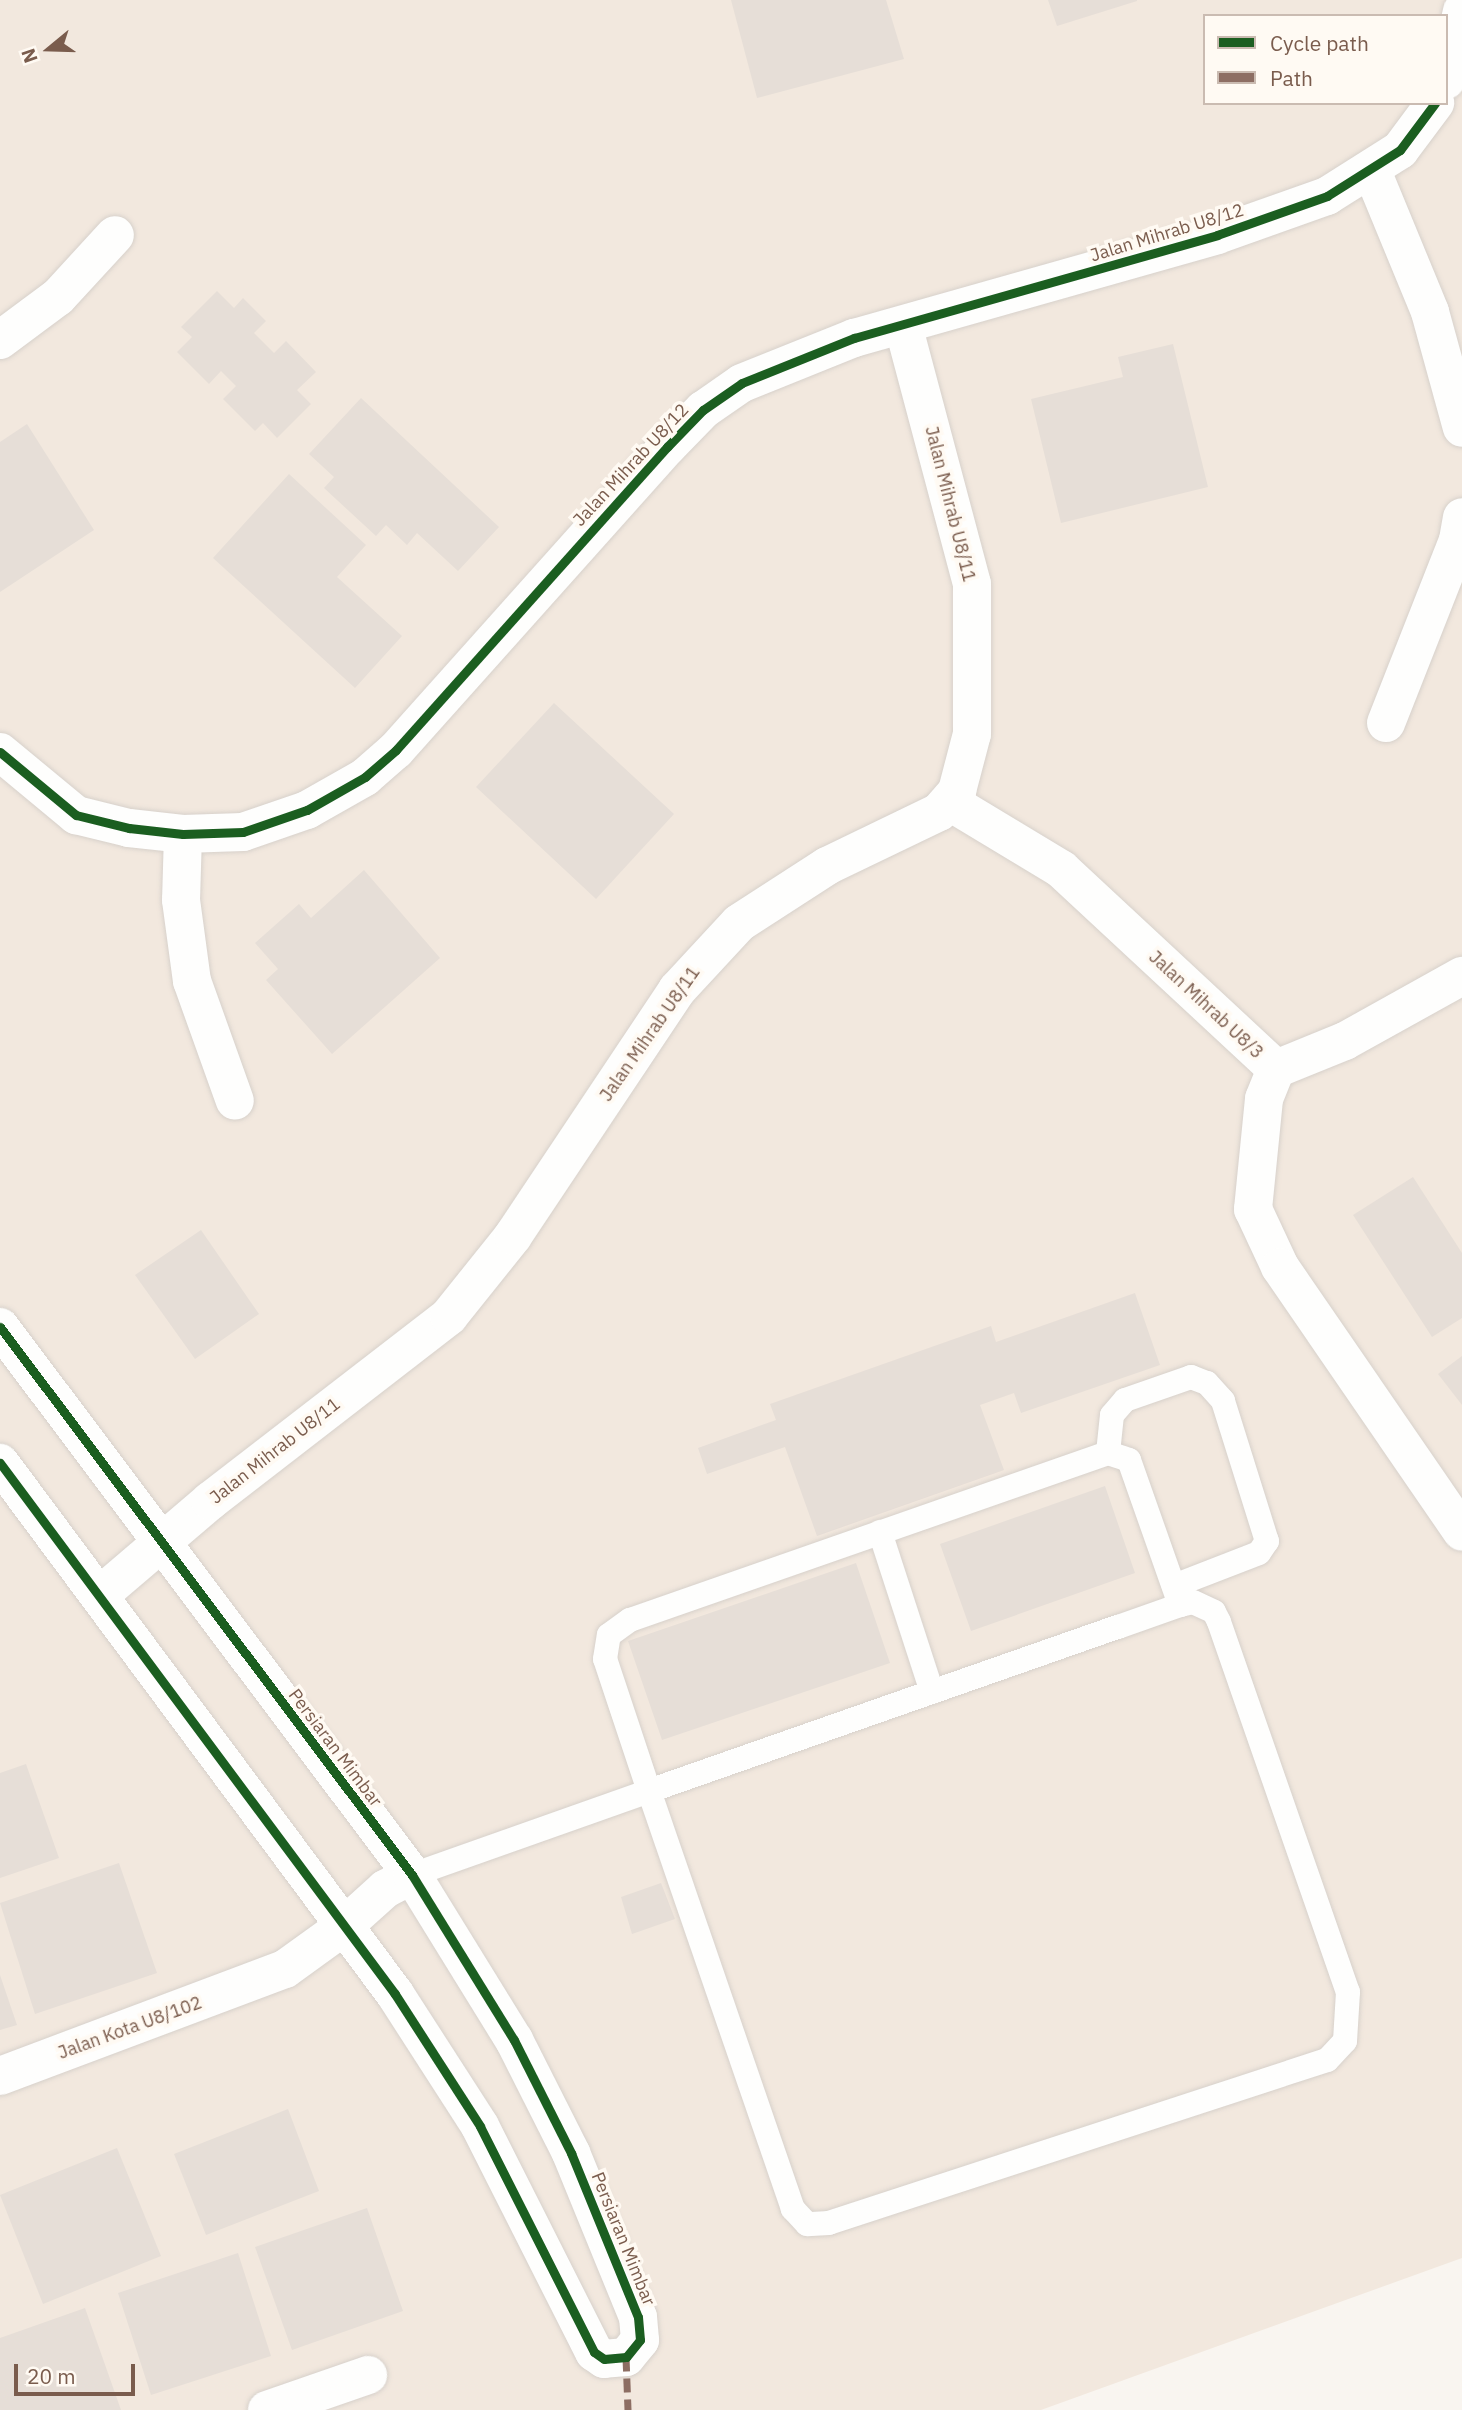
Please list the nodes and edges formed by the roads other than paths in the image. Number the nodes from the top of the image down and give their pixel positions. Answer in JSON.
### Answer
{"nodes":[{"id":1,"x":1462,"y":11,"type":"edge"},
{"id":2,"x":1448,"y":71,"type":"edge"},
{"id":3,"x":1434,"y":105,"type":"edge"},
{"id":4,"x":1372,"y":171,"type":"junction"},
{"id":5,"x":114,"y":235,"type":"dead end"},
{"id":6,"x":904,"y":325,"type":"junction"},
{"id":7,"x":0,"y":341,"type":"edge"},
{"id":8,"x":1462,"y":428,"type":"edge"},
{"id":9,"x":1462,"y":517,"type":"edge"},
{"id":10,"x":1386,"y":723,"type":"dead end"},
{"id":11,"x":0,"y":752,"type":"edge"},
{"id":12,"x":950,"y":802,"type":"junction"},
{"id":13,"x":183,"y":834,"type":"junction"},
{"id":14,"x":1462,"y":976,"type":"edge"},
{"id":15,"x":1276,"y":1069,"type":"junction"},
{"id":16,"x":235,"y":1101,"type":"dead end"},
{"id":17,"x":0,"y":1327,"type":"edge"},
{"id":18,"x":1108,"y":1453,"type":"junction"},
{"id":19,"x":0,"y":1463,"type":"edge"},
{"id":20,"x":880,"y":1532,"type":"junction"},
{"id":21,"x":1462,"y":1532,"type":"edge"},
{"id":22,"x":162,"y":1540,"type":"junction"},
{"id":23,"x":100,"y":1595,"type":"junction"},
{"id":24,"x":1177,"y":1595,"type":"junction"},
{"id":25,"x":932,"y":1692,"type":"junction"},
{"id":26,"x":649,"y":1791,"type":"junction"},
{"id":27,"x":412,"y":1875,"type":"junction"},
{"id":28,"x":343,"y":1927,"type":"junction"},
{"id":29,"x":0,"y":2076,"type":"edge"},
{"id":30,"x":368,"y":2375,"type":"dead end"},
{"id":31,"x":267,"y":2410,"type":"edge"}],
"edges":[{"from":1,"to":2,"type":"street"},
{"from":3,"to":4,"type":"street","name":"Jalan Mihrab U8/12"},
{"from":4,"to":6,"type":"street","name":"Jalan Mihrab U8/12"},
{"from":4,"to":8,"type":"street"},
{"from":5,"to":7,"type":"street"},
{"from":6,"to":12,"type":"street","name":"Jalan Mihrab U8/11"},
{"from":6,"to":13,"type":"street","name":"Jalan Mihrab U8/12"},
{"from":9,"to":10,"type":"street"},
{"from":11,"to":13,"type":"street","name":"Jalan Mihrab U8/12"},
{"from":12,"to":15,"type":"street","name":"Jalan Mihrab U8/3"},
{"from":12,"to":22,"type":"street","name":"Jalan Mihrab U8/11"},
{"from":13,"to":16,"type":"street"},
{"from":14,"to":15,"type":"street"},
{"from":15,"to":21,"type":"street","name":"Jalan Mihrab U8/3"},
{"from":17,"to":22,"type":"street","name":"Persiaran Mimbar"},
{"from":18,"to":20,"type":"lane"},
{"from":18,"to":24,"type":"lane"},
{"from":18,"to":24,"type":"lane"},
{"from":19,"to":23,"type":"street","name":"Persiaran Mimbar"},
{"from":20,"to":25,"type":"lane"},
{"from":20,"to":26,"type":"lane"},
{"from":22,"to":23,"type":"street","name":"Jalan Mihrab U8/11"},
{"from":22,"to":27,"type":"street","name":"Persiaran Mimbar"},
{"from":23,"to":28,"type":"street","name":"Persiaran Mimbar"},
{"from":24,"to":25,"type":"lane"},
{"from":24,"to":26,"type":"lane"},
{"from":25,"to":26,"type":"lane"},
{"from":26,"to":27,"type":"lane"},
{"from":27,"to":28,"type":"street","name":"Jalan Kota U8/102"},
{"from":27,"to":28,"type":"street","name":"Persiaran Mimbar"},
{"from":28,"to":29,"type":"street","name":"Jalan Kota U8/102"},
{"from":30,"to":31,"type":"street"}]}
